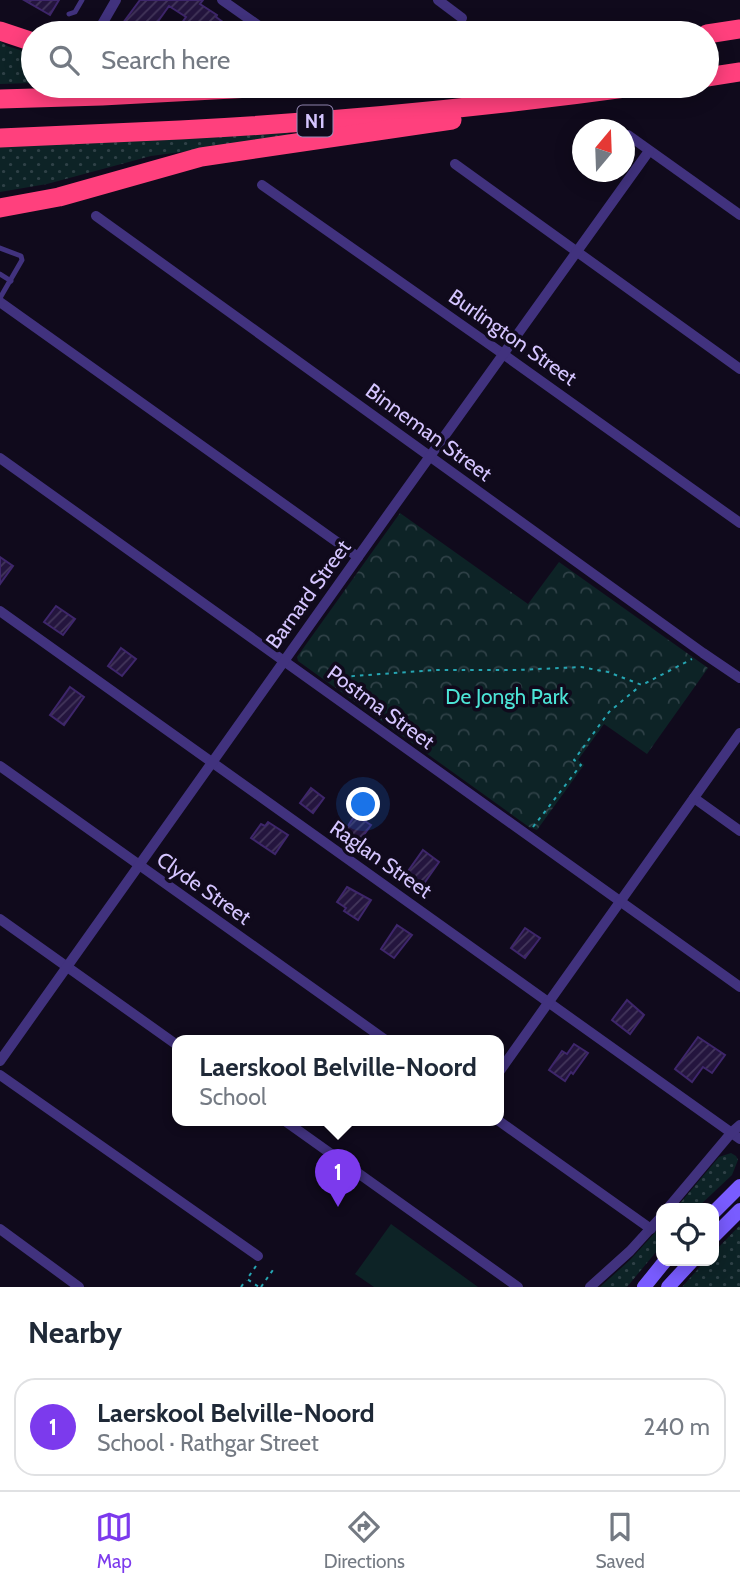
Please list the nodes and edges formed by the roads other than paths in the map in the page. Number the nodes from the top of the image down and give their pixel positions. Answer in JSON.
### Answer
{"nodes":[{"id":1,"x":82,"y":0,"type":"edge"},
{"id":2,"x":116,"y":0,"type":"edge"},
{"id":3,"x":222,"y":0,"type":"edge"},
{"id":4,"x":438,"y":0,"type":"edge"},
{"id":5,"x":69,"y":14,"type":"dead end"},
{"id":6,"x":462,"y":18,"type":"dead end"},
{"id":7,"x":104,"y":21,"type":"edge"},
{"id":8,"x":252,"y":21,"type":"edge"},
{"id":9,"x":740,"y":29,"type":"edge"},
{"id":10,"x":3,"y":30,"type":"edge"},
{"id":11,"x":719,"y":32,"type":"edge"},
{"id":12,"x":21,"y":37,"type":"edge"},
{"id":13,"x":740,"y":72,"type":"edge"},
{"id":14,"x":719,"y":75,"type":"edge"},
{"id":15,"x":26,"y":98,"type":"edge"},
{"id":16,"x":540,"y":98,"type":"edge"},
{"id":17,"x":583,"y":98,"type":"edge"},
{"id":18,"x":0,"y":99,"type":"edge"},
{"id":19,"x":0,"y":138,"type":"edge"},
{"id":20,"x":635,"y":140,"type":"edge"},
{"id":21,"x":649,"y":150,"type":"junction"},
{"id":22,"x":455,"y":164,"type":"dead end"},
{"id":23,"x":262,"y":185,"type":"dead end"},
{"id":24,"x":0,"y":208,"type":"edge"},
{"id":25,"x":740,"y":215,"type":"edge"},
{"id":26,"x":96,"y":216,"type":"dead end"},
{"id":27,"x":0,"y":248,"type":"edge"},
{"id":28,"x":577,"y":252,"type":"junction"},
{"id":29,"x":0,"y":274,"type":"edge"},
{"id":30,"x":11,"y":281,"type":"junction"},
{"id":31,"x":0,"y":300,"type":"edge"},
{"id":32,"x":503,"y":354,"type":"junction"},
{"id":33,"x":740,"y":369,"type":"edge"},
{"id":34,"x":430,"y":456,"type":"junction"},
{"id":35,"x":0,"y":458,"type":"edge"},
{"id":36,"x":740,"y":523,"type":"edge"},
{"id":37,"x":358,"y":557,"type":"junction"},
{"id":38,"x":0,"y":611,"type":"edge"},
{"id":39,"x":284,"y":661,"type":"junction"},
{"id":40,"x":740,"y":678,"type":"edge"},
{"id":41,"x":740,"y":733,"type":"edge"},
{"id":42,"x":213,"y":762,"type":"junction"},
{"id":43,"x":0,"y":766,"type":"edge"},
{"id":44,"x":694,"y":798,"type":"junction"},
{"id":45,"x":740,"y":831,"type":"edge"},
{"id":46,"x":140,"y":866,"type":"junction"},
{"id":47,"x":621,"y":901,"type":"junction"},
{"id":48,"x":0,"y":919,"type":"edge"},
{"id":49,"x":67,"y":967,"type":"junction"},
{"id":50,"x":740,"y":987,"type":"edge"},
{"id":51,"x":549,"y":1002,"type":"junction"},
{"id":52,"x":379,"y":1035,"type":"edge"},
{"id":53,"x":172,"y":1041,"type":"edge"},
{"id":54,"x":0,"y":1061,"type":"edge"},
{"id":55,"x":504,"y":1065,"type":"edge"},
{"id":56,"x":0,"y":1075,"type":"edge"},
{"id":57,"x":504,"y":1125,"type":"edge"},
{"id":58,"x":292,"y":1126,"type":"edge"},
{"id":59,"x":737,"y":1132,"type":"edge"},
{"id":60,"x":740,"y":1186,"type":"edge"},
{"id":61,"x":673,"y":1203,"type":"edge"},
{"id":62,"x":719,"y":1207,"type":"edge"},
{"id":63,"x":740,"y":1210,"type":"edge"},
{"id":64,"x":656,"y":1223,"type":"edge"},
{"id":65,"x":0,"y":1229,"type":"edge"},
{"id":66,"x":651,"y":1229,"type":"junction"},
{"id":67,"x":719,"y":1231,"type":"edge"},
{"id":68,"x":260,"y":1257,"type":"road end"},
{"id":69,"x":661,"y":1266,"type":"edge"},
{"id":70,"x":687,"y":1266,"type":"edge"},
{"id":71,"x":79,"y":1287,"type":"edge"},
{"id":72,"x":518,"y":1287,"type":"edge"},
{"id":73,"x":590,"y":1287,"type":"edge"},
{"id":74,"x":643,"y":1287,"type":"edge"},
{"id":75,"x":668,"y":1287,"type":"edge"}],
"edges":[{"from":1,"to":5,"type":"lane"},
{"from":2,"to":7,"type":"street"},
{"from":3,"to":8,"type":"street"},
{"from":4,"to":6,"type":"street"},
{"from":9,"to":11,"type":"highway"},
{"from":10,"to":12,"type":"highway"},
{"from":13,"to":14,"type":"highway"},
{"from":15,"to":18,"type":"highway","number":"N1"},
{"from":16,"to":19,"type":"highway","number":"N1"},
{"from":17,"to":24,"type":"highway"},
{"from":20,"to":21,"type":"street"},
{"from":21,"to":25,"type":"street"},
{"from":21,"to":28,"type":"street","name":"Barnard Street"},
{"from":22,"to":28,"type":"street"},
{"from":23,"to":32,"type":"street","name":"Burlington Street"},
{"from":26,"to":34,"type":"street","name":"Binneman Street"},
{"from":27,"to":30,"type":"lane"},
{"from":28,"to":32,"type":"street","name":"Barnard Street"},
{"from":28,"to":33,"type":"street"},
{"from":29,"to":30,"type":"lane"},
{"from":30,"to":31,"type":"lane"},
{"from":31,"to":37,"type":"street"},
{"from":32,"to":34,"type":"street","name":"Barnard Street"},
{"from":32,"to":36,"type":"street","name":"Burlington Street"},
{"from":34,"to":37,"type":"street","name":"Barnard Street"},
{"from":34,"to":40,"type":"street","name":"Binneman Street"},
{"from":35,"to":39,"type":"street","name":"Postma Street"},
{"from":37,"to":39,"type":"street","name":"Barnard Street"},
{"from":38,"to":42,"type":"street","name":"Raglan Street"},
{"from":39,"to":42,"type":"street","name":"Barnard Street"},
{"from":39,"to":47,"type":"street","name":"Postma Street"},
{"from":41,"to":44,"type":"street"},
{"from":42,"to":46,"type":"street","name":"Barnard Street"},
{"from":42,"to":51,"type":"street","name":"Raglan Street"},
{"from":43,"to":46,"type":"street","name":"Clyde Street"},
{"from":44,"to":45,"type":"street"},
{"from":44,"to":47,"type":"street"},
{"from":46,"to":49,"type":"street","name":"Barnard Street"},
{"from":46,"to":52,"type":"street","name":"Clyde Street"},
{"from":47,"to":50,"type":"street","name":"Postma Street"},
{"from":47,"to":51,"type":"street"},
{"from":48,"to":49,"type":"street"},
{"from":49,"to":53,"type":"street"},
{"from":49,"to":54,"type":"street","name":"Barnard Street"},
{"from":51,"to":55,"type":"street"},
{"from":51,"to":59,"type":"street","name":"Raglan Street"},
{"from":56,"to":68,"type":"street"},
{"from":57,"to":66,"type":"street"},
{"from":58,"to":72,"type":"street"},
{"from":59,"to":61,"type":"street"},
{"from":60,"to":62,"type":"main road"},
{"from":63,"to":67,"type":"main road"},
{"from":64,"to":66,"type":"street"},
{"from":65,"to":71,"type":"street"},
{"from":66,"to":73,"type":"street"},
{"from":69,"to":74,"type":"main road"},
{"from":70,"to":75,"type":"main road"}]}
